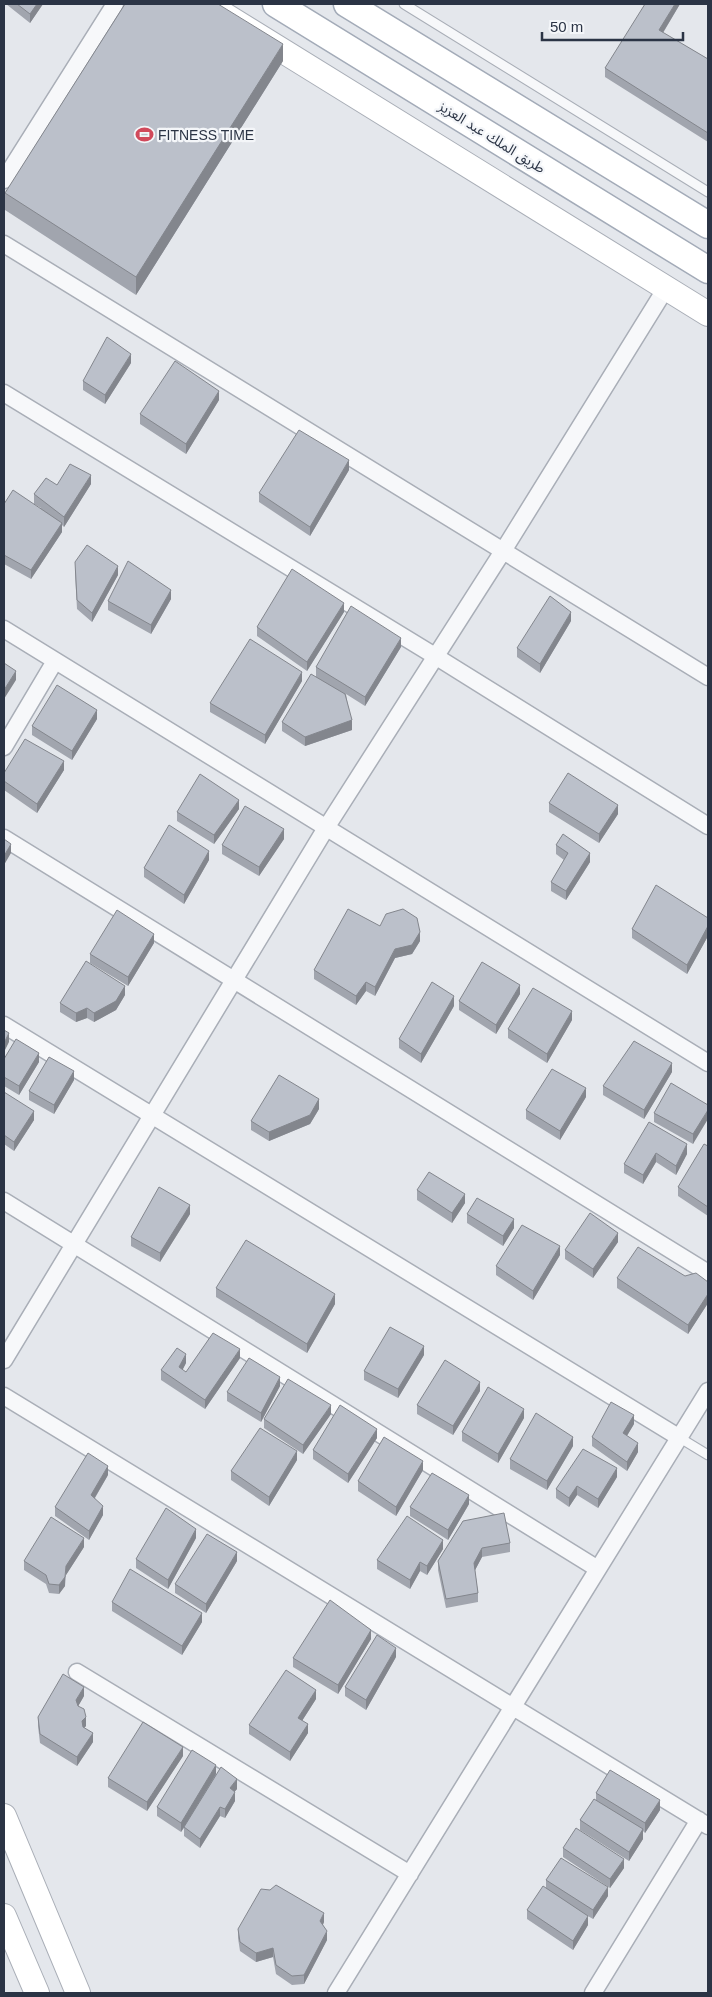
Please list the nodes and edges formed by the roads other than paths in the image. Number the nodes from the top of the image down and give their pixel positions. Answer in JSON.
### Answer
{"nodes":[{"id":1,"x":115,"y":4,"type":"edge"},
{"id":2,"x":207,"y":4,"type":"edge"},
{"id":3,"x":276,"y":4,"type":"edge"},
{"id":4,"x":347,"y":4,"type":"edge"},
{"id":5,"x":404,"y":4,"type":"edge"},
{"id":6,"x":4,"y":180,"type":"edge"},
{"id":7,"x":708,"y":192,"type":"edge"},
{"id":8,"x":708,"y":225,"type":"edge"},
{"id":9,"x":4,"y":244,"type":"edge"},
{"id":10,"x":708,"y":270,"type":"edge"},
{"id":11,"x":666,"y":288,"type":"junction"},
{"id":12,"x":708,"y":314,"type":"edge"},
{"id":13,"x":4,"y":393,"type":"edge"},
{"id":14,"x":503,"y":551,"type":"junction"},
{"id":15,"x":4,"y":629,"type":"edge"},
{"id":16,"x":435,"y":656,"type":"junction"},
{"id":17,"x":56,"y":661,"type":"junction"},
{"id":18,"x":708,"y":677,"type":"edge"},
{"id":19,"x":4,"y":747,"type":"edge"},
{"id":20,"x":708,"y":826,"type":"edge"},
{"id":21,"x":326,"y":828,"type":"junction"},
{"id":22,"x":4,"y":838,"type":"edge"},
{"id":23,"x":235,"y":979,"type":"junction"},
{"id":24,"x":4,"y":1025,"type":"edge"},
{"id":25,"x":708,"y":1063,"type":"edge"},
{"id":26,"x":152,"y":1116,"type":"junction"},
{"id":27,"x":4,"y":1200,"type":"edge"},
{"id":28,"x":74,"y":1244,"type":"junction"},
{"id":29,"x":708,"y":1273,"type":"edge"},
{"id":30,"x":4,"y":1360,"type":"edge"},
{"id":31,"x":708,"y":1391,"type":"edge"},
{"id":32,"x":4,"y":1396,"type":"edge"},
{"id":33,"x":680,"y":1438,"type":"junction"},
{"id":34,"x":708,"y":1455,"type":"edge"},
{"id":35,"x":598,"y":1569,"type":"junction"},
{"id":36,"x":76,"y":1672,"type":"dead end"},
{"id":37,"x":514,"y":1706,"type":"junction"},
{"id":38,"x":4,"y":1816,"type":"edge"},
{"id":39,"x":704,"y":1823,"type":"edge"},
{"id":40,"x":410,"y":1874,"type":"junction"},
{"id":41,"x":4,"y":1916,"type":"edge"},
{"id":42,"x":37,"y":1993,"type":"edge"},
{"id":43,"x":78,"y":1993,"type":"edge"},
{"id":44,"x":336,"y":1993,"type":"edge"},
{"id":45,"x":593,"y":1993,"type":"edge"}],
"edges":[{"from":1,"to":6,"type":"street"},
{"from":2,"to":11,"type":"main road"},
{"from":3,"to":10,"type":"main road","name":"طريق الملك عبد العزيز"},
{"from":4,"to":8,"type":"main road"},
{"from":5,"to":7,"type":"lane"},
{"from":9,"to":14,"type":"street"},
{"from":11,"to":12,"type":"main road"},
{"from":11,"to":14,"type":"street"},
{"from":13,"to":16,"type":"street"},
{"from":14,"to":16,"type":"street"},
{"from":14,"to":18,"type":"street"},
{"from":15,"to":17,"type":"street"},
{"from":16,"to":20,"type":"street"},
{"from":16,"to":21,"type":"street"},
{"from":17,"to":19,"type":"street"},
{"from":17,"to":21,"type":"street"},
{"from":21,"to":23,"type":"street"},
{"from":21,"to":25,"type":"street"},
{"from":22,"to":23,"type":"street"},
{"from":23,"to":26,"type":"street"},
{"from":23,"to":29,"type":"street"},
{"from":24,"to":26,"type":"street"},
{"from":26,"to":28,"type":"street"},
{"from":26,"to":33,"type":"street"},
{"from":27,"to":28,"type":"street"},
{"from":28,"to":30,"type":"street"},
{"from":28,"to":35,"type":"street"},
{"from":31,"to":33,"type":"street"},
{"from":32,"to":37,"type":"street"},
{"from":33,"to":34,"type":"lane"},
{"from":33,"to":35,"type":"street"},
{"from":35,"to":37,"type":"street"},
{"from":36,"to":40,"type":"street"},
{"from":37,"to":39,"type":"street"},
{"from":37,"to":40,"type":"street"},
{"from":38,"to":43,"type":"main road"},
{"from":39,"to":45,"type":"street"},
{"from":40,"to":44,"type":"street"},
{"from":41,"to":42,"type":"main road"}]}
